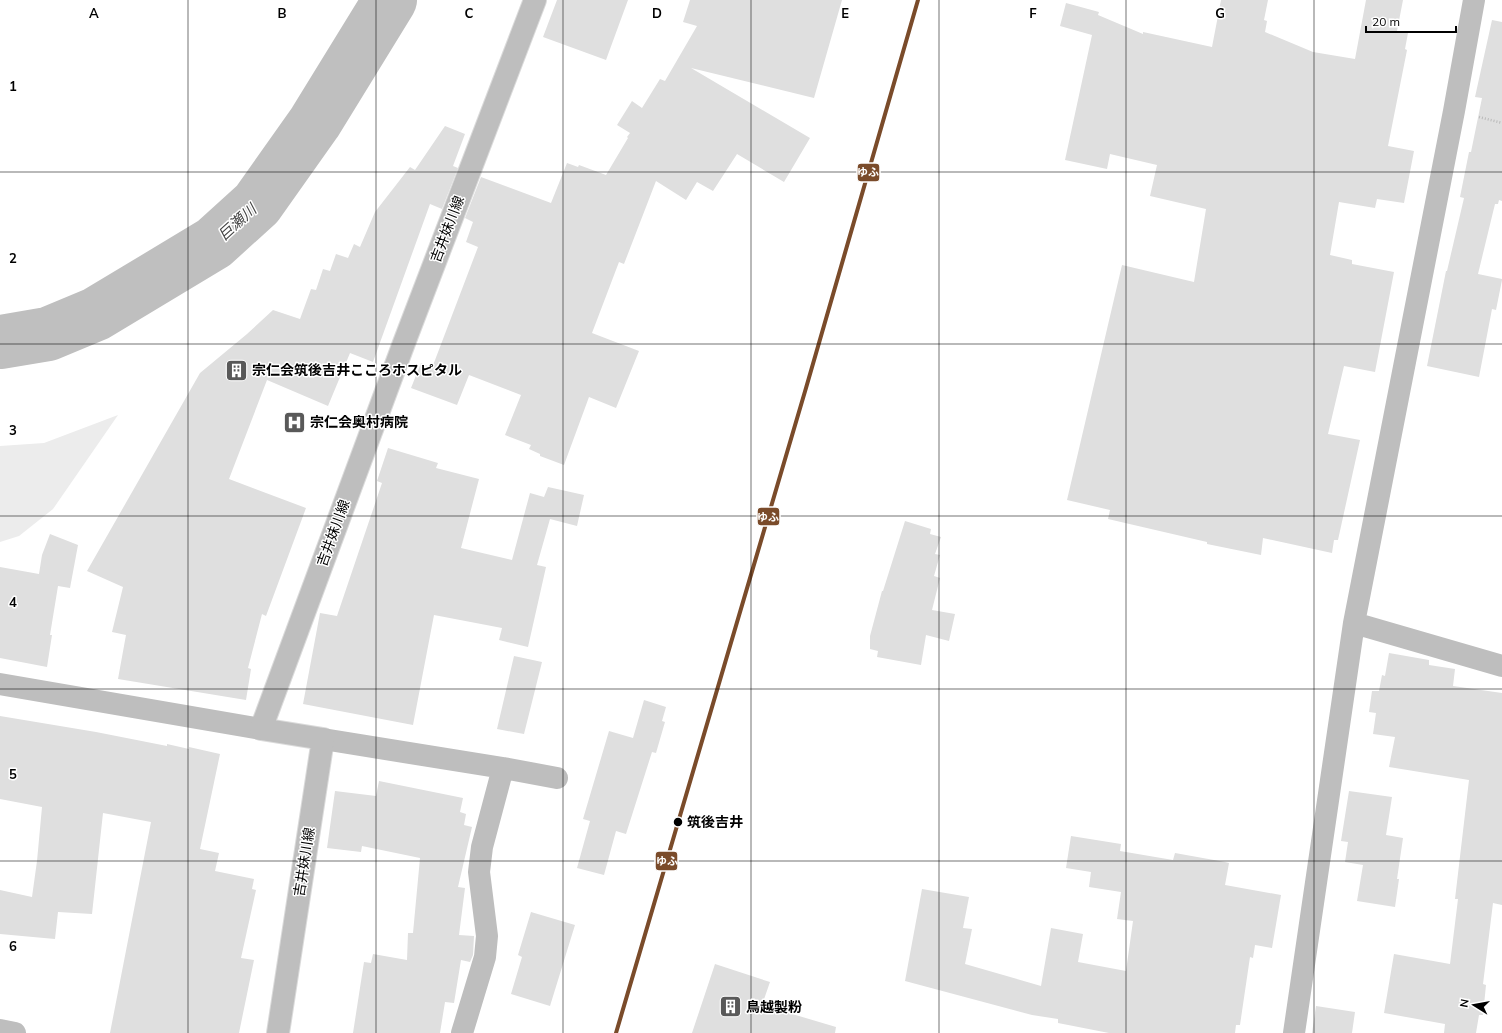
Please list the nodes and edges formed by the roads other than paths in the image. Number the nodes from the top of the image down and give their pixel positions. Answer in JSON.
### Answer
{"nodes":[{"id":1,"x":535,"y":0,"type":"edge"},
{"id":2,"x":1474,"y":0,"type":"edge"},
{"id":3,"x":1354,"y":623,"type":"junction"},
{"id":4,"x":1502,"y":666,"type":"edge"},
{"id":5,"x":0,"y":684,"type":"edge"},
{"id":6,"x":261,"y":729,"type":"junction"},
{"id":7,"x":323,"y":740,"type":"junction"},
{"id":8,"x":503,"y":768,"type":"junction"},
{"id":9,"x":558,"y":778,"type":"dead end"},
{"id":10,"x":0,"y":1030,"type":"edge"},
{"id":11,"x":15,"y":1033,"type":"edge"},
{"id":12,"x":278,"y":1033,"type":"edge"},
{"id":13,"x":462,"y":1033,"type":"edge"},
{"id":14,"x":1294,"y":1033,"type":"edge"}],
"edges":[{"from":1,"to":6,"type":"street","name":"吉井妹川線"},
{"from":2,"to":3,"type":"street"},
{"from":3,"to":4,"type":"street"},
{"from":3,"to":14,"type":"street"},
{"from":5,"to":6,"type":"street"},
{"from":6,"to":7,"type":"street"},
{"from":7,"to":8,"type":"street"},
{"from":7,"to":12,"type":"street","name":"吉井妹川線"},
{"from":8,"to":9,"type":"street"},
{"from":8,"to":13,"type":"street"},
{"from":10,"to":11,"type":"street"}]}
